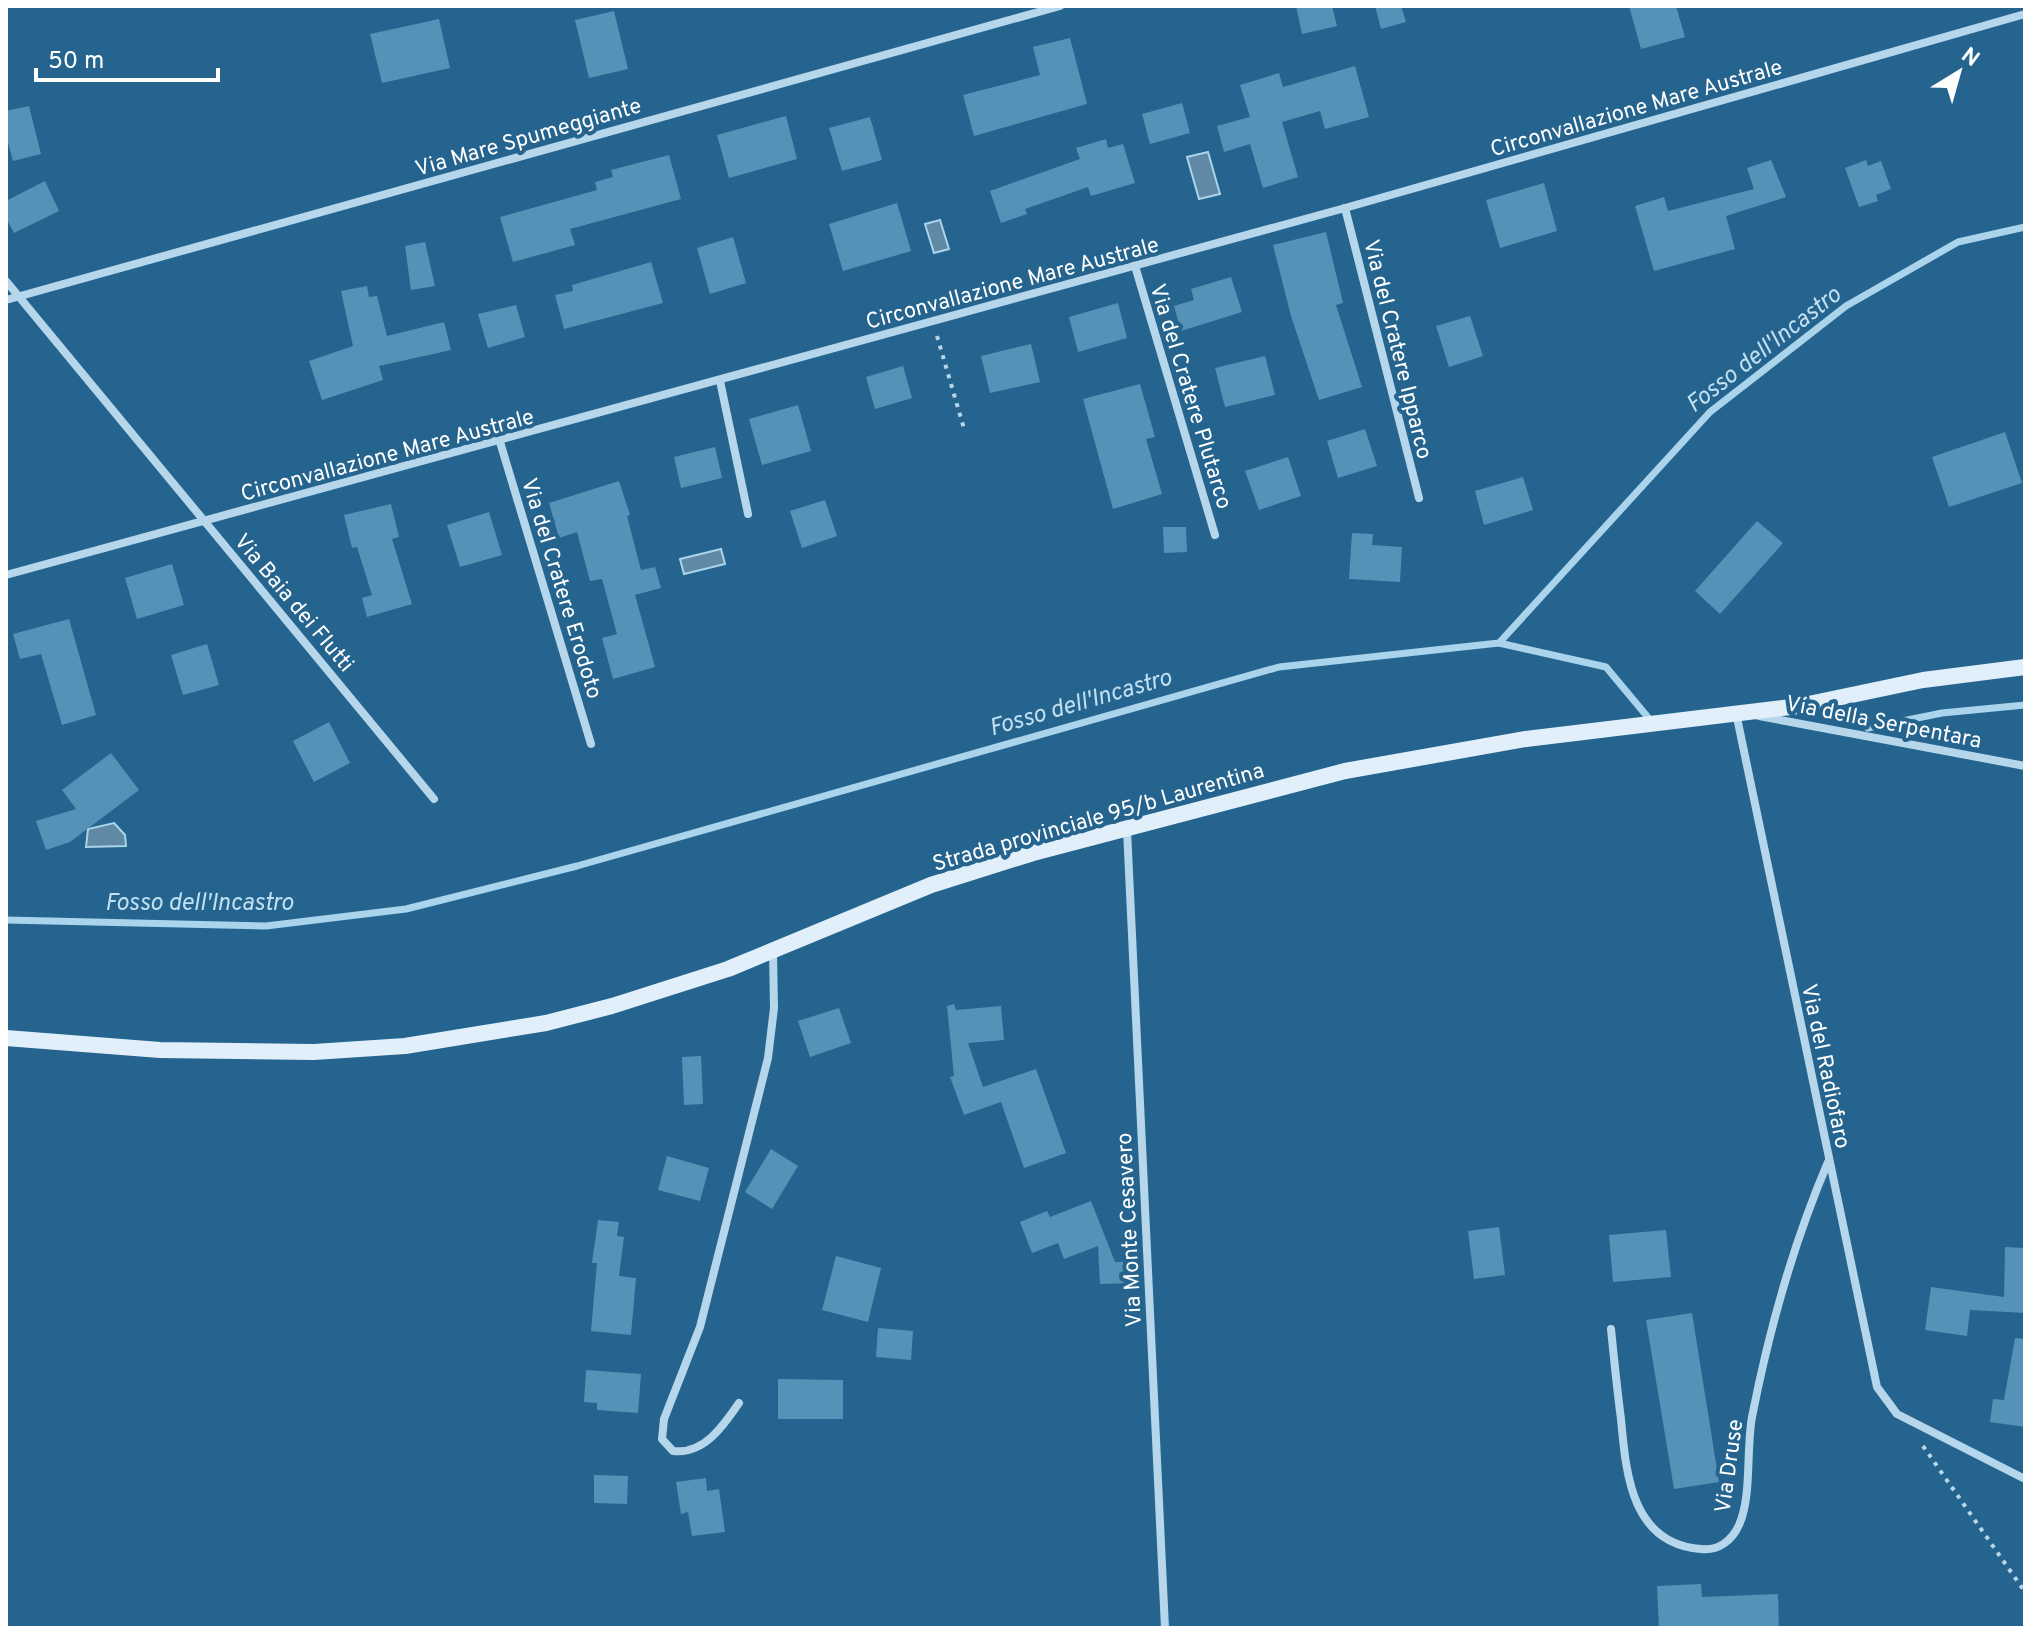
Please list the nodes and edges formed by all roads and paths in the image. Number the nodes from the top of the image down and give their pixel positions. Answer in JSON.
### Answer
{"nodes":[{"id":1,"x":1060,"y":6,"type":"edge"},
{"id":2,"x":2025,"y":14,"type":"edge"},
{"id":3,"x":1345,"y":208,"type":"junction"},
{"id":4,"x":1135,"y":266,"type":"junction"},
{"id":5,"x":6,"y":281,"type":"edge"},
{"id":6,"x":19,"y":296,"type":"junction"},
{"id":7,"x":6,"y":300,"type":"edge"},
{"id":8,"x":932,"y":322,"type":"junction"},
{"id":9,"x":720,"y":381,"type":"junction"},
{"id":10,"x":965,"y":432,"type":"dead end"},
{"id":11,"x":500,"y":442,"type":"junction"},
{"id":12,"x":1419,"y":498,"type":"dead end"},
{"id":13,"x":748,"y":514,"type":"dead end"},
{"id":14,"x":207,"y":523,"type":"junction"},
{"id":15,"x":1215,"y":535,"type":"dead end"},
{"id":16,"x":6,"y":575,"type":"edge"},
{"id":17,"x":2025,"y":667,"type":"edge"},
{"id":18,"x":1736,"y":711,"type":"junction"},
{"id":19,"x":591,"y":744,"type":"dead end"},
{"id":20,"x":2025,"y":766,"type":"edge"},
{"id":21,"x":434,"y":799,"type":"dead end"},
{"id":22,"x":1127,"y":830,"type":"junction"},
{"id":23,"x":773,"y":952,"type":"junction"},
{"id":24,"x":6,"y":1038,"type":"edge"},
{"id":25,"x":1828,"y":1161,"type":"junction"},
{"id":26,"x":1611,"y":1329,"type":"dead end"},
{"id":27,"x":739,"y":1403,"type":"dead end"},
{"id":28,"x":1903,"y":1418,"type":"junction"},
{"id":29,"x":2025,"y":1479,"type":"edge"},
{"id":30,"x":2025,"y":1592,"type":"edge"},
{"id":31,"x":1165,"y":1628,"type":"edge"}],
"edges":[{"from":1,"to":6,"type":"street","name":"Via Mare Spumeggiante"},
{"from":2,"to":3,"type":"street","name":"Circonvallazione Mare Australe"},
{"from":3,"to":4,"type":"street","name":"Circonvallazione Mare Australe"},
{"from":3,"to":12,"type":"street","name":"Via del Cratere Ipparco"},
{"from":4,"to":8,"type":"street","name":"Circonvallazione Mare Australe"},
{"from":4,"to":15,"type":"street","name":"Via del Cratere Plutarco"},
{"from":5,"to":6,"type":"street","name":"Via Baia dei Flutti"},
{"from":6,"to":7,"type":"street","name":"Via Mare Spumeggiante"},
{"from":6,"to":14,"type":"street","name":"Via Baia dei Flutti"},
{"from":8,"to":9,"type":"street","name":"Circonvallazione Mare Australe"},
{"from":8,"to":10,"type":"path"},
{"from":9,"to":11,"type":"street","name":"Circonvallazione Mare Australe"},
{"from":9,"to":13,"type":"street"},
{"from":11,"to":14,"type":"street","name":"Circonvallazione Mare Australe"},
{"from":11,"to":19,"type":"street","name":"Via del Cratere Erodoto"},
{"from":14,"to":16,"type":"street","name":"Circonvallazione Mare Australe"},
{"from":14,"to":21,"type":"street","name":"Via Baia dei Flutti"},
{"from":17,"to":18,"type":"main road","name":"Strada provinciale 95/b Laurentina"},
{"from":18,"to":20,"type":"street","name":"Via della Serpentara"},
{"from":18,"to":22,"type":"main road","name":"Strada provinciale 95/b Laurentina"},
{"from":18,"to":25,"type":"street","name":"Via del Radiofaro"},
{"from":22,"to":23,"type":"main road","name":"Strada provinciale 95/b Laurentina"},
{"from":22,"to":31,"type":"street","name":"Via Monte Cesavero"},
{"from":23,"to":24,"type":"main road","name":"Strada provinciale 95/b Laurentina"},
{"from":23,"to":27,"type":"street"},
{"from":25,"to":26,"type":"street","name":"Via Druse"},
{"from":25,"to":28,"type":"street","name":"Via del Radiofaro"},
{"from":28,"to":29,"type":"street","name":"Via del Radiofaro"},
{"from":28,"to":30,"type":"path"}]}
